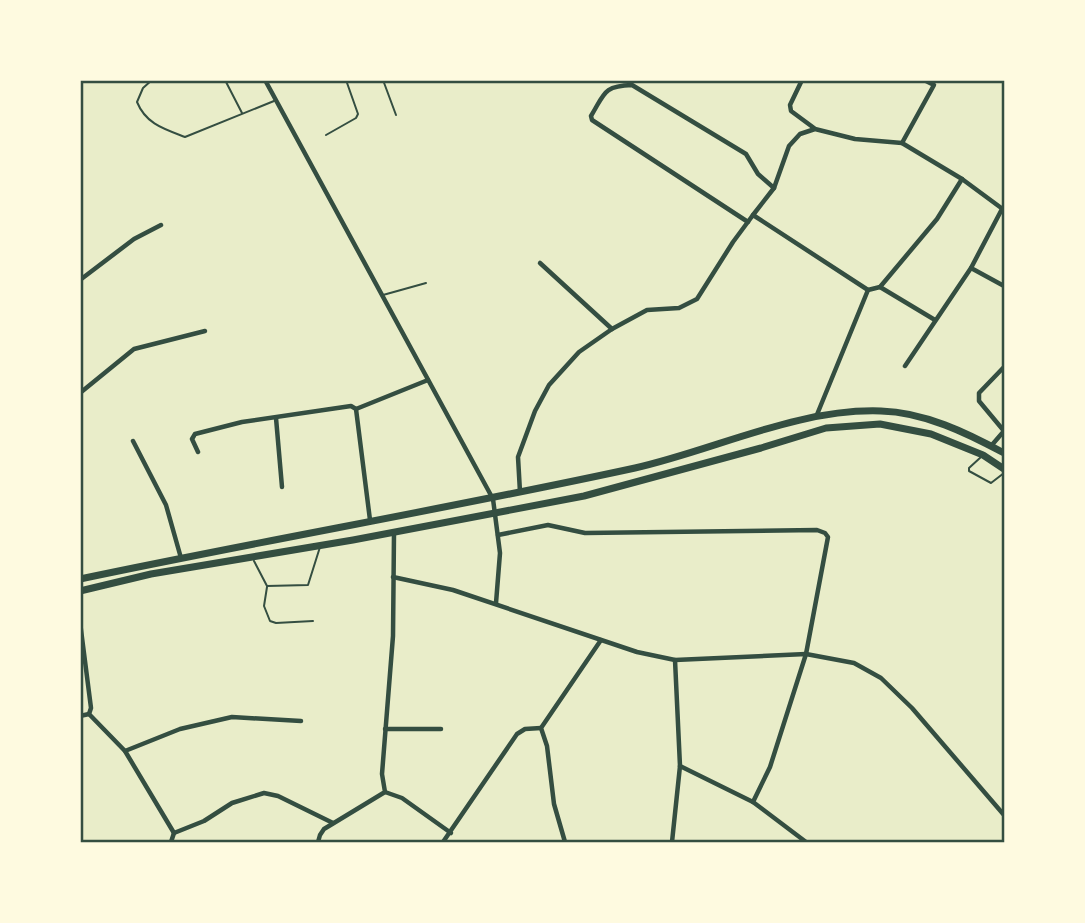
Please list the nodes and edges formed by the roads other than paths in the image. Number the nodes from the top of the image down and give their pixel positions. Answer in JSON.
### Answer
{"nodes":[{"id":1,"x":152,"y":80,"type":"edge"},
{"id":2,"x":225,"y":80,"type":"edge"},
{"id":3,"x":265,"y":80,"type":"edge"},
{"id":4,"x":346,"y":80,"type":"edge"},
{"id":5,"x":383,"y":80,"type":"edge"},
{"id":6,"x":802,"y":80,"type":"edge"},
{"id":7,"x":924,"y":80,"type":"edge"},
{"id":8,"x":275,"y":101,"type":"junction"},
{"id":9,"x":242,"y":114,"type":"junction"},
{"id":10,"x":396,"y":115,"type":"dead end"},
{"id":11,"x":814,"y":128,"type":"junction"},
{"id":12,"x":326,"y":135,"type":"dead end"},
{"id":13,"x":902,"y":143,"type":"junction"},
{"id":14,"x":962,"y":179,"type":"junction"},
{"id":15,"x":774,"y":188,"type":"junction"},
{"id":16,"x":1003,"y":210,"type":"edge"},
{"id":17,"x":753,"y":215,"type":"junction"},
{"id":18,"x":748,"y":222,"type":"junction"},
{"id":19,"x":161,"y":225,"type":"dead end"},
{"id":20,"x":540,"y":263,"type":"dead end"},
{"id":21,"x":971,"y":268,"type":"junction"},
{"id":22,"x":80,"y":280,"type":"edge"},
{"id":23,"x":426,"y":283,"type":"dead end"},
{"id":24,"x":880,"y":286,"type":"junction"},
{"id":25,"x":1004,"y":286,"type":"edge"},
{"id":26,"x":868,"y":289,"type":"junction"},
{"id":27,"x":382,"y":296,"type":"junction"},
{"id":28,"x":935,"y":320,"type":"junction"},
{"id":29,"x":612,"y":329,"type":"junction"},
{"id":30,"x":205,"y":331,"type":"dead end"},
{"id":31,"x":905,"y":366,"type":"dead end"},
{"id":32,"x":1004,"y":367,"type":"edge"},
{"id":33,"x":428,"y":380,"type":"junction"},
{"id":34,"x":80,"y":393,"type":"edge"},
{"id":35,"x":356,"y":409,"type":"junction"},
{"id":36,"x":816,"y":417,"type":"junction"},
{"id":37,"x":276,"y":418,"type":"junction"},
{"id":38,"x":1004,"y":431,"type":"edge"},
{"id":39,"x":133,"y":441,"type":"dead end"},
{"id":40,"x":991,"y":446,"type":"junction"},
{"id":41,"x":198,"y":452,"type":"dead end"},
{"id":42,"x":1004,"y":453,"type":"edge"},
{"id":43,"x":983,"y":454,"type":"junction"},
{"id":44,"x":1004,"y":471,"type":"edge"},
{"id":45,"x":282,"y":487,"type":"dead end"},
{"id":46,"x":520,"y":493,"type":"junction"},
{"id":47,"x":493,"y":499,"type":"junction"},
{"id":48,"x":496,"y":513,"type":"junction"},
{"id":49,"x":370,"y":520,"type":"junction"},
{"id":50,"x":394,"y":532,"type":"junction"},
{"id":51,"x":498,"y":535,"type":"junction"},
{"id":52,"x":321,"y":545,"type":"junction"},
{"id":53,"x":252,"y":557,"type":"junction"},
{"id":54,"x":181,"y":558,"type":"junction"},
{"id":55,"x":393,"y":577,"type":"junction"},
{"id":56,"x":80,"y":579,"type":"edge"},
{"id":57,"x":267,"y":586,"type":"junction"},
{"id":58,"x":80,"y":591,"type":"edge"},
{"id":59,"x":496,"y":603,"type":"junction"},
{"id":60,"x":313,"y":621,"type":"dead end"},
{"id":61,"x":80,"y":622,"type":"edge"},
{"id":62,"x":601,"y":640,"type":"junction"},
{"id":63,"x":806,"y":654,"type":"junction"},
{"id":64,"x":675,"y":660,"type":"junction"},
{"id":65,"x":89,"y":714,"type":"junction"},
{"id":66,"x":80,"y":716,"type":"edge"},
{"id":67,"x":301,"y":721,"type":"dead end"},
{"id":68,"x":541,"y":728,"type":"junction"},
{"id":69,"x":386,"y":729,"type":"junction"},
{"id":70,"x":441,"y":729,"type":"dead end"},
{"id":71,"x":125,"y":751,"type":"junction"},
{"id":72,"x":680,"y":766,"type":"junction"},
{"id":73,"x":385,"y":792,"type":"junction"},
{"id":74,"x":753,"y":802,"type":"junction"},
{"id":75,"x":1004,"y":816,"type":"edge"},
{"id":76,"x":332,"y":823,"type":"junction"},
{"id":77,"x":174,"y":833,"type":"junction"},
{"id":78,"x":451,"y":833,"type":"junction"},
{"id":79,"x":798,"y":840,"type":"edge"},
{"id":80,"x":171,"y":842,"type":"edge"},
{"id":81,"x":318,"y":842,"type":"edge"},
{"id":82,"x":443,"y":842,"type":"edge"},
{"id":83,"x":565,"y":842,"type":"edge"},
{"id":84,"x":672,"y":842,"type":"edge"},
{"id":85,"x":806,"y":842,"type":"edge"}],
"edges":[{"from":1,"to":9,"type":"lane"},
{"from":2,"to":9,"type":"lane"},
{"from":3,"to":8,"type":"street"},
{"from":4,"to":12,"type":"lane"},
{"from":5,"to":10,"type":"lane"},
{"from":6,"to":11,"type":"street"},
{"from":7,"to":13,"type":"street"},
{"from":8,"to":9,"type":"lane"},
{"from":8,"to":27,"type":"street"},
{"from":11,"to":13,"type":"street"},
{"from":11,"to":15,"type":"street"},
{"from":13,"to":14,"type":"street"},
{"from":14,"to":16,"type":"street"},
{"from":14,"to":24,"type":"street"},
{"from":15,"to":17,"type":"street"},
{"from":15,"to":18,"type":"street"},
{"from":16,"to":21,"type":"street"},
{"from":17,"to":18,"type":"street"},
{"from":17,"to":26,"type":"street"},
{"from":18,"to":29,"type":"street"},
{"from":19,"to":22,"type":"street"},
{"from":20,"to":29,"type":"street"},
{"from":21,"to":25,"type":"street"},
{"from":21,"to":28,"type":"street"},
{"from":23,"to":27,"type":"lane"},
{"from":24,"to":26,"type":"street"},
{"from":24,"to":28,"type":"street"},
{"from":26,"to":36,"type":"street"},
{"from":27,"to":33,"type":"street"},
{"from":28,"to":31,"type":"street"},
{"from":29,"to":46,"type":"street"},
{"from":30,"to":34,"type":"street"},
{"from":32,"to":38,"type":"street"},
{"from":33,"to":35,"type":"street"},
{"from":33,"to":47,"type":"street"},
{"from":35,"to":37,"type":"street"},
{"from":35,"to":49,"type":"street"},
{"from":36,"to":40,"type":"main road"},
{"from":36,"to":46,"type":"main road"},
{"from":37,"to":41,"type":"street"},
{"from":37,"to":45,"type":"street"},
{"from":38,"to":40,"type":"street"},
{"from":39,"to":54,"type":"street"},
{"from":40,"to":42,"type":"main road"},
{"from":43,"to":44,"type":"main road"},
{"from":43,"to":44,"type":"lane"},
{"from":43,"to":48,"type":"main road"},
{"from":46,"to":47,"type":"main road"},
{"from":47,"to":48,"type":"street"},
{"from":47,"to":49,"type":"main road"},
{"from":48,"to":50,"type":"main road"},
{"from":48,"to":51,"type":"street"},
{"from":49,"to":54,"type":"main road"},
{"from":50,"to":52,"type":"main road"},
{"from":50,"to":55,"type":"street"},
{"from":51,"to":59,"type":"street"},
{"from":51,"to":63,"type":"street"},
{"from":52,"to":53,"type":"main road"},
{"from":52,"to":57,"type":"lane"},
{"from":53,"to":57,"type":"lane"},
{"from":53,"to":58,"type":"main road"},
{"from":54,"to":56,"type":"main road"},
{"from":55,"to":59,"type":"street"},
{"from":55,"to":69,"type":"street"},
{"from":57,"to":60,"type":"lane"},
{"from":59,"to":62,"type":"street"},
{"from":61,"to":65,"type":"street"},
{"from":62,"to":64,"type":"street"},
{"from":62,"to":68,"type":"street"},
{"from":63,"to":64,"type":"street"},
{"from":63,"to":74,"type":"street"},
{"from":63,"to":75,"type":"street"},
{"from":64,"to":72,"type":"street"},
{"from":65,"to":66,"type":"street"},
{"from":65,"to":71,"type":"street"},
{"from":67,"to":71,"type":"street"},
{"from":68,"to":78,"type":"street"},
{"from":68,"to":83,"type":"street"},
{"from":69,"to":70,"type":"street"},
{"from":69,"to":73,"type":"street"},
{"from":71,"to":77,"type":"street"},
{"from":72,"to":74,"type":"street"},
{"from":72,"to":84,"type":"street"},
{"from":73,"to":76,"type":"street"},
{"from":73,"to":78,"type":"street"},
{"from":74,"to":79,"type":"street"},
{"from":76,"to":77,"type":"street"},
{"from":76,"to":81,"type":"street"},
{"from":77,"to":80,"type":"street"},
{"from":78,"to":82,"type":"street"},
{"from":79,"to":85,"type":"street"}]}
